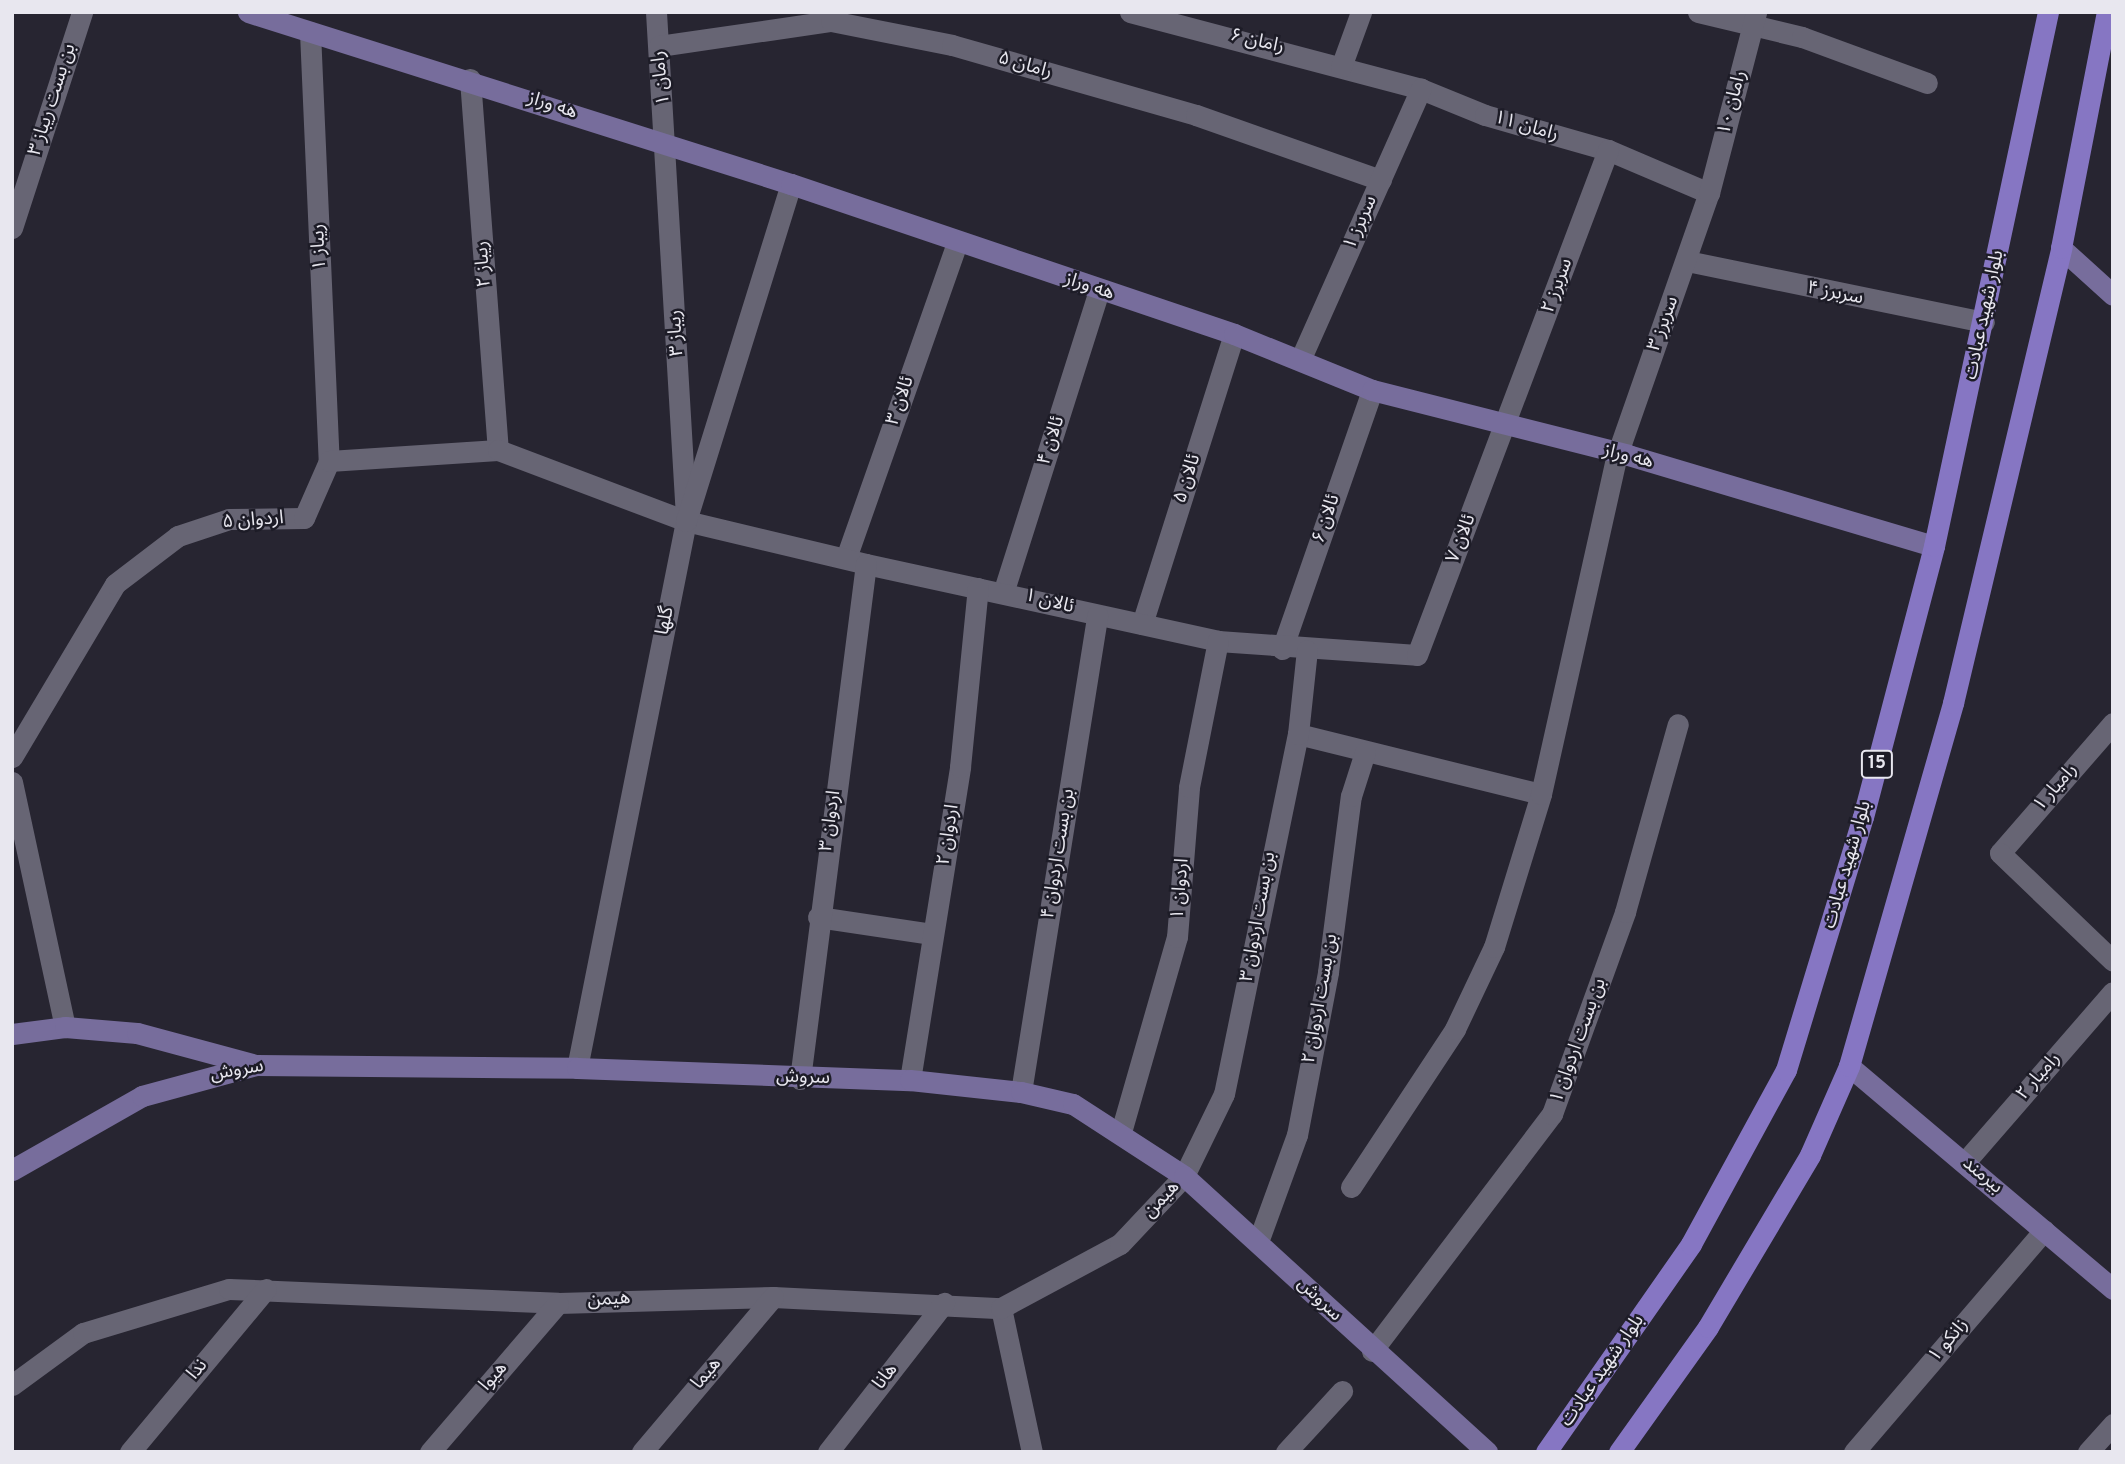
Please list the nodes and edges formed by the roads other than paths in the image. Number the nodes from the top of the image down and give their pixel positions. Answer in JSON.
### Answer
{"nodes":[{"id":1,"x":82,"y":12,"type":"edge"},
{"id":2,"x":248,"y":12,"type":"edge"},
{"id":3,"x":656,"y":12,"type":"edge"},
{"id":4,"x":1130,"y":12,"type":"edge"},
{"id":5,"x":1361,"y":12,"type":"edge"},
{"id":6,"x":1698,"y":12,"type":"edge"},
{"id":7,"x":2048,"y":12,"type":"edge"},
{"id":8,"x":2107,"y":12,"type":"edge"},
{"id":9,"x":1754,"y":20,"type":"edge"},
{"id":10,"x":310,"y":32,"type":"junction"},
{"id":11,"x":659,"y":46,"type":"junction"},
{"id":12,"x":1341,"y":67,"type":"junction"},
{"id":13,"x":470,"y":79,"type":"junction"},
{"id":14,"x":1927,"y":83,"type":"dead end"},
{"id":15,"x":1421,"y":89,"type":"junction"},
{"id":16,"x":669,"y":144,"type":"junction"},
{"id":17,"x":1608,"y":150,"type":"junction"},
{"id":18,"x":1381,"y":180,"type":"junction"},
{"id":19,"x":791,"y":184,"type":"junction"},
{"id":20,"x":1709,"y":193,"type":"junction"},
{"id":21,"x":12,"y":228,"type":"edge"},
{"id":22,"x":957,"y":243,"type":"junction"},
{"id":23,"x":2061,"y":248,"type":"junction"},
{"id":24,"x":1687,"y":261,"type":"junction"},
{"id":25,"x":1099,"y":291,"type":"junction"},
{"id":26,"x":2113,"y":295,"type":"edge"},
{"id":27,"x":1984,"y":322,"type":"junction"},
{"id":28,"x":1234,"y":334,"type":"junction"},
{"id":29,"x":1301,"y":358,"type":"junction"},
{"id":30,"x":1373,"y":390,"type":"junction"},
{"id":31,"x":1508,"y":422,"type":"junction"},
{"id":32,"x":498,"y":450,"type":"junction"},
{"id":33,"x":1617,"y":456,"type":"junction"},
{"id":34,"x":329,"y":461,"type":"junction"},
{"id":35,"x":686,"y":521,"type":"junction"},
{"id":36,"x":1934,"y":546,"type":"junction"},
{"id":37,"x":856,"y":561,"type":"junction"},
{"id":38,"x":978,"y":588,"type":"junction"},
{"id":39,"x":1004,"y":590,"type":"junction"},
{"id":40,"x":1097,"y":615,"type":"junction"},
{"id":41,"x":1142,"y":624,"type":"junction"},
{"id":42,"x":1218,"y":641,"type":"junction"},
{"id":43,"x":1282,"y":649,"type":"junction"},
{"id":44,"x":1307,"y":650,"type":"junction"},
{"id":45,"x":1417,"y":655,"type":"joint"},
{"id":46,"x":2113,"y":723,"type":"edge"},
{"id":47,"x":1678,"y":724,"type":"dead end"},
{"id":48,"x":1298,"y":734,"type":"junction"},
{"id":49,"x":1365,"y":752,"type":"junction"},
{"id":50,"x":12,"y":757,"type":"edge"},
{"id":51,"x":12,"y":782,"type":"edge"},
{"id":52,"x":1541,"y":793,"type":"junction"},
{"id":53,"x":818,"y":917,"type":"junction"},
{"id":54,"x":932,"y":934,"type":"junction"},
{"id":55,"x":2113,"y":961,"type":"edge"},
{"id":56,"x":2113,"y":992,"type":"edge"},
{"id":57,"x":65,"y":1027,"type":"junction"},
{"id":58,"x":12,"y":1034,"type":"edge"},
{"id":59,"x":256,"y":1065,"type":"junction"},
{"id":60,"x":1849,"y":1066,"type":"junction"},
{"id":61,"x":578,"y":1068,"type":"junction"},
{"id":62,"x":800,"y":1079,"type":"junction"},
{"id":63,"x":910,"y":1080,"type":"junction"},
{"id":64,"x":1021,"y":1092,"type":"junction"},
{"id":65,"x":1122,"y":1132,"type":"junction"},
{"id":66,"x":1965,"y":1162,"type":"junction"},
{"id":67,"x":12,"y":1170,"type":"edge"},
{"id":68,"x":1184,"y":1175,"type":"junction"},
{"id":69,"x":1350,"y":1187,"type":"dead end"},
{"id":70,"x":2044,"y":1230,"type":"junction"},
{"id":71,"x":1258,"y":1242,"type":"junction"},
{"id":72,"x":266,"y":1289,"type":"junction"},
{"id":73,"x":2113,"y":1289,"type":"edge"},
{"id":74,"x":773,"y":1297,"type":"junction"},
{"id":75,"x":558,"y":1303,"type":"junction"},
{"id":76,"x":944,"y":1303,"type":"junction"},
{"id":77,"x":1001,"y":1308,"type":"junction"},
{"id":78,"x":1373,"y":1351,"type":"junction"},
{"id":79,"x":12,"y":1385,"type":"edge"},
{"id":80,"x":1342,"y":1391,"type":"dead end"},
{"id":81,"x":2113,"y":1424,"type":"edge"},
{"id":82,"x":130,"y":1452,"type":"edge"},
{"id":83,"x":430,"y":1452,"type":"edge"},
{"id":84,"x":642,"y":1452,"type":"edge"},
{"id":85,"x":828,"y":1452,"type":"edge"},
{"id":86,"x":1032,"y":1452,"type":"edge"},
{"id":87,"x":1286,"y":1452,"type":"edge"},
{"id":88,"x":1487,"y":1452,"type":"edge"},
{"id":89,"x":1546,"y":1452,"type":"edge"},
{"id":90,"x":1619,"y":1452,"type":"edge"},
{"id":91,"x":1854,"y":1452,"type":"edge"},
{"id":92,"x":2088,"y":1452,"type":"edge"}],
"edges":[{"from":1,"to":21,"type":"street","name":"بن بست ریباز ۳"},
{"from":2,"to":10,"type":"street","name":"هه وراز"},
{"from":3,"to":11,"type":"street","name":"رامان ۱"},
{"from":4,"to":12,"type":"street","name":"رامان ۶"},
{"from":5,"to":12,"type":"street"},
{"from":6,"to":9,"type":"street"},
{"from":7,"to":27,"type":"main road","name":"بلوار شهید عبادت","number":"15"},
{"from":8,"to":23,"type":"main road"},
{"from":9,"to":14,"type":"street"},
{"from":9,"to":20,"type":"street","name":"رامان ۱۰"},
{"from":10,"to":13,"type":"street","name":"هه وراز"},
{"from":10,"to":34,"type":"street","name":"ریباز ۱"},
{"from":11,"to":16,"type":"street","name":"رامان ۱"},
{"from":11,"to":18,"type":"street","name":"رامان ۵"},
{"from":12,"to":15,"type":"street","name":"رامان ۱۱"},
{"from":13,"to":16,"type":"street","name":"هه وراز"},
{"from":13,"to":32,"type":"street","name":"ریباز ۲"},
{"from":15,"to":17,"type":"street","name":"رامان ۱۱"},
{"from":15,"to":18,"type":"street","name":"سربرز ۱"},
{"from":16,"to":19,"type":"street","name":"هه وراز"},
{"from":16,"to":35,"type":"street","name":"ریباز ۳"},
{"from":17,"to":20,"type":"street","name":"رامان ۱۱"},
{"from":17,"to":31,"type":"street","name":"سربرز ۲"},
{"from":18,"to":29,"type":"street","name":"سربرز ۱"},
{"from":19,"to":22,"type":"street","name":"هه وراز"},
{"from":19,"to":35,"type":"street","name":"گلها"},
{"from":20,"to":24,"type":"street","name":"سربرز ۳"},
{"from":22,"to":25,"type":"street","name":"هه وراز"},
{"from":22,"to":37,"type":"street","name":"ئالان ۳"},
{"from":23,"to":26,"type":"street"},
{"from":23,"to":60,"type":"main road"},
{"from":24,"to":27,"type":"street","name":"سربرز ۴"},
{"from":24,"to":33,"type":"street","name":"سربرز ۳"},
{"from":25,"to":28,"type":"street","name":"هه وراز"},
{"from":25,"to":39,"type":"street","name":"ئالان ۴"},
{"from":27,"to":36,"type":"main road","name":"بلوار شهید عبادت","number":"15"},
{"from":28,"to":29,"type":"street","name":"هه وراز"},
{"from":28,"to":41,"type":"street","name":"ئالان ۵"},
{"from":29,"to":30,"type":"street","name":"هه وراز"},
{"from":30,"to":31,"type":"street","name":"هه وراز"},
{"from":30,"to":43,"type":"street","name":"ئالان ۶"},
{"from":31,"to":33,"type":"street","name":"هه وراز"},
{"from":31,"to":45,"type":"street","name":"ئالان ۷"},
{"from":32,"to":34,"type":"street"},
{"from":32,"to":35,"type":"street"},
{"from":33,"to":36,"type":"street","name":"هه وراز"},
{"from":33,"to":52,"type":"street","name":"سربرز ۳"},
{"from":34,"to":50,"type":"street","name":"اردوان ۵"},
{"from":35,"to":37,"type":"street","name":"ئالان ۱"},
{"from":35,"to":61,"type":"street","name":"گلها"},
{"from":36,"to":89,"type":"main road","name":"بلوار شهید عبادت","number":"15"},
{"from":37,"to":38,"type":"street","name":"ئالان ۱"},
{"from":37,"to":53,"type":"street","name":"اردوان ۳"},
{"from":38,"to":39,"type":"street","name":"ئالان ۱"},
{"from":38,"to":54,"type":"street","name":"اردوان ۲"},
{"from":39,"to":40,"type":"street","name":"ئالان ۱"},
{"from":40,"to":41,"type":"street","name":"ئالان ۱"},
{"from":40,"to":64,"type":"street","name":"بن بست اردوان ۴"},
{"from":41,"to":42,"type":"street","name":"ئالان ۱"},
{"from":42,"to":43,"type":"street","name":"ئالان ۱"},
{"from":42,"to":65,"type":"street","name":"اردوان ۱"},
{"from":43,"to":44,"type":"street","name":"ئالان ۱"},
{"from":44,"to":45,"type":"street","name":"ئالان ۱"},
{"from":44,"to":48,"type":"street","name":"بن بست اردوان ۳"},
{"from":46,"to":55,"type":"street","name":"رامیار ۱"},
{"from":47,"to":78,"type":"street","name":"بن بست اردوان ۱"},
{"from":48,"to":49,"type":"street"},
{"from":48,"to":68,"type":"street","name":"بن بست اردوان ۳"},
{"from":49,"to":52,"type":"street"},
{"from":49,"to":71,"type":"street","name":"بن بست اردوان ۲"},
{"from":51,"to":57,"type":"street"},
{"from":52,"to":69,"type":"street","name":"سربرز ۳"},
{"from":53,"to":54,"type":"street"},
{"from":53,"to":62,"type":"street","name":"اردوان ۳"},
{"from":54,"to":63,"type":"street","name":"اردوان ۲"},
{"from":56,"to":66,"type":"street","name":"رامیار ۲"},
{"from":57,"to":58,"type":"street"},
{"from":57,"to":59,"type":"street"},
{"from":59,"to":61,"type":"street","name":"سروش"},
{"from":59,"to":67,"type":"street","name":"سروش"},
{"from":60,"to":66,"type":"street","name":"بیرمند"},
{"from":60,"to":90,"type":"main road"},
{"from":61,"to":62,"type":"street","name":"سروش"},
{"from":62,"to":63,"type":"street","name":"سروش"},
{"from":63,"to":64,"type":"street","name":"سروش"},
{"from":64,"to":65,"type":"street","name":"سروش"},
{"from":65,"to":68,"type":"street","name":"سروش"},
{"from":66,"to":70,"type":"street","name":"بیرمند"},
{"from":68,"to":71,"type":"street","name":"سروش"},
{"from":68,"to":77,"type":"street","name":"هیمن"},
{"from":70,"to":73,"type":"street","name":"بیرمند"},
{"from":70,"to":91,"type":"street","name":"زانکو ۱"},
{"from":71,"to":78,"type":"street","name":"سروش"},
{"from":72,"to":75,"type":"street","name":"هیمن"},
{"from":72,"to":79,"type":"street","name":"هیمن"},
{"from":72,"to":82,"type":"street","name":"ندا"},
{"from":74,"to":75,"type":"street","name":"هیمن"},
{"from":74,"to":76,"type":"street","name":"هیمن"},
{"from":74,"to":84,"type":"street","name":"هیما"},
{"from":75,"to":83,"type":"street","name":"هیوا"},
{"from":76,"to":77,"type":"street","name":"هیمن"},
{"from":76,"to":85,"type":"street","name":"هانا"},
{"from":77,"to":86,"type":"street"},
{"from":78,"to":88,"type":"street","name":"سروش"},
{"from":80,"to":87,"type":"street"},
{"from":81,"to":92,"type":"street"}]}
